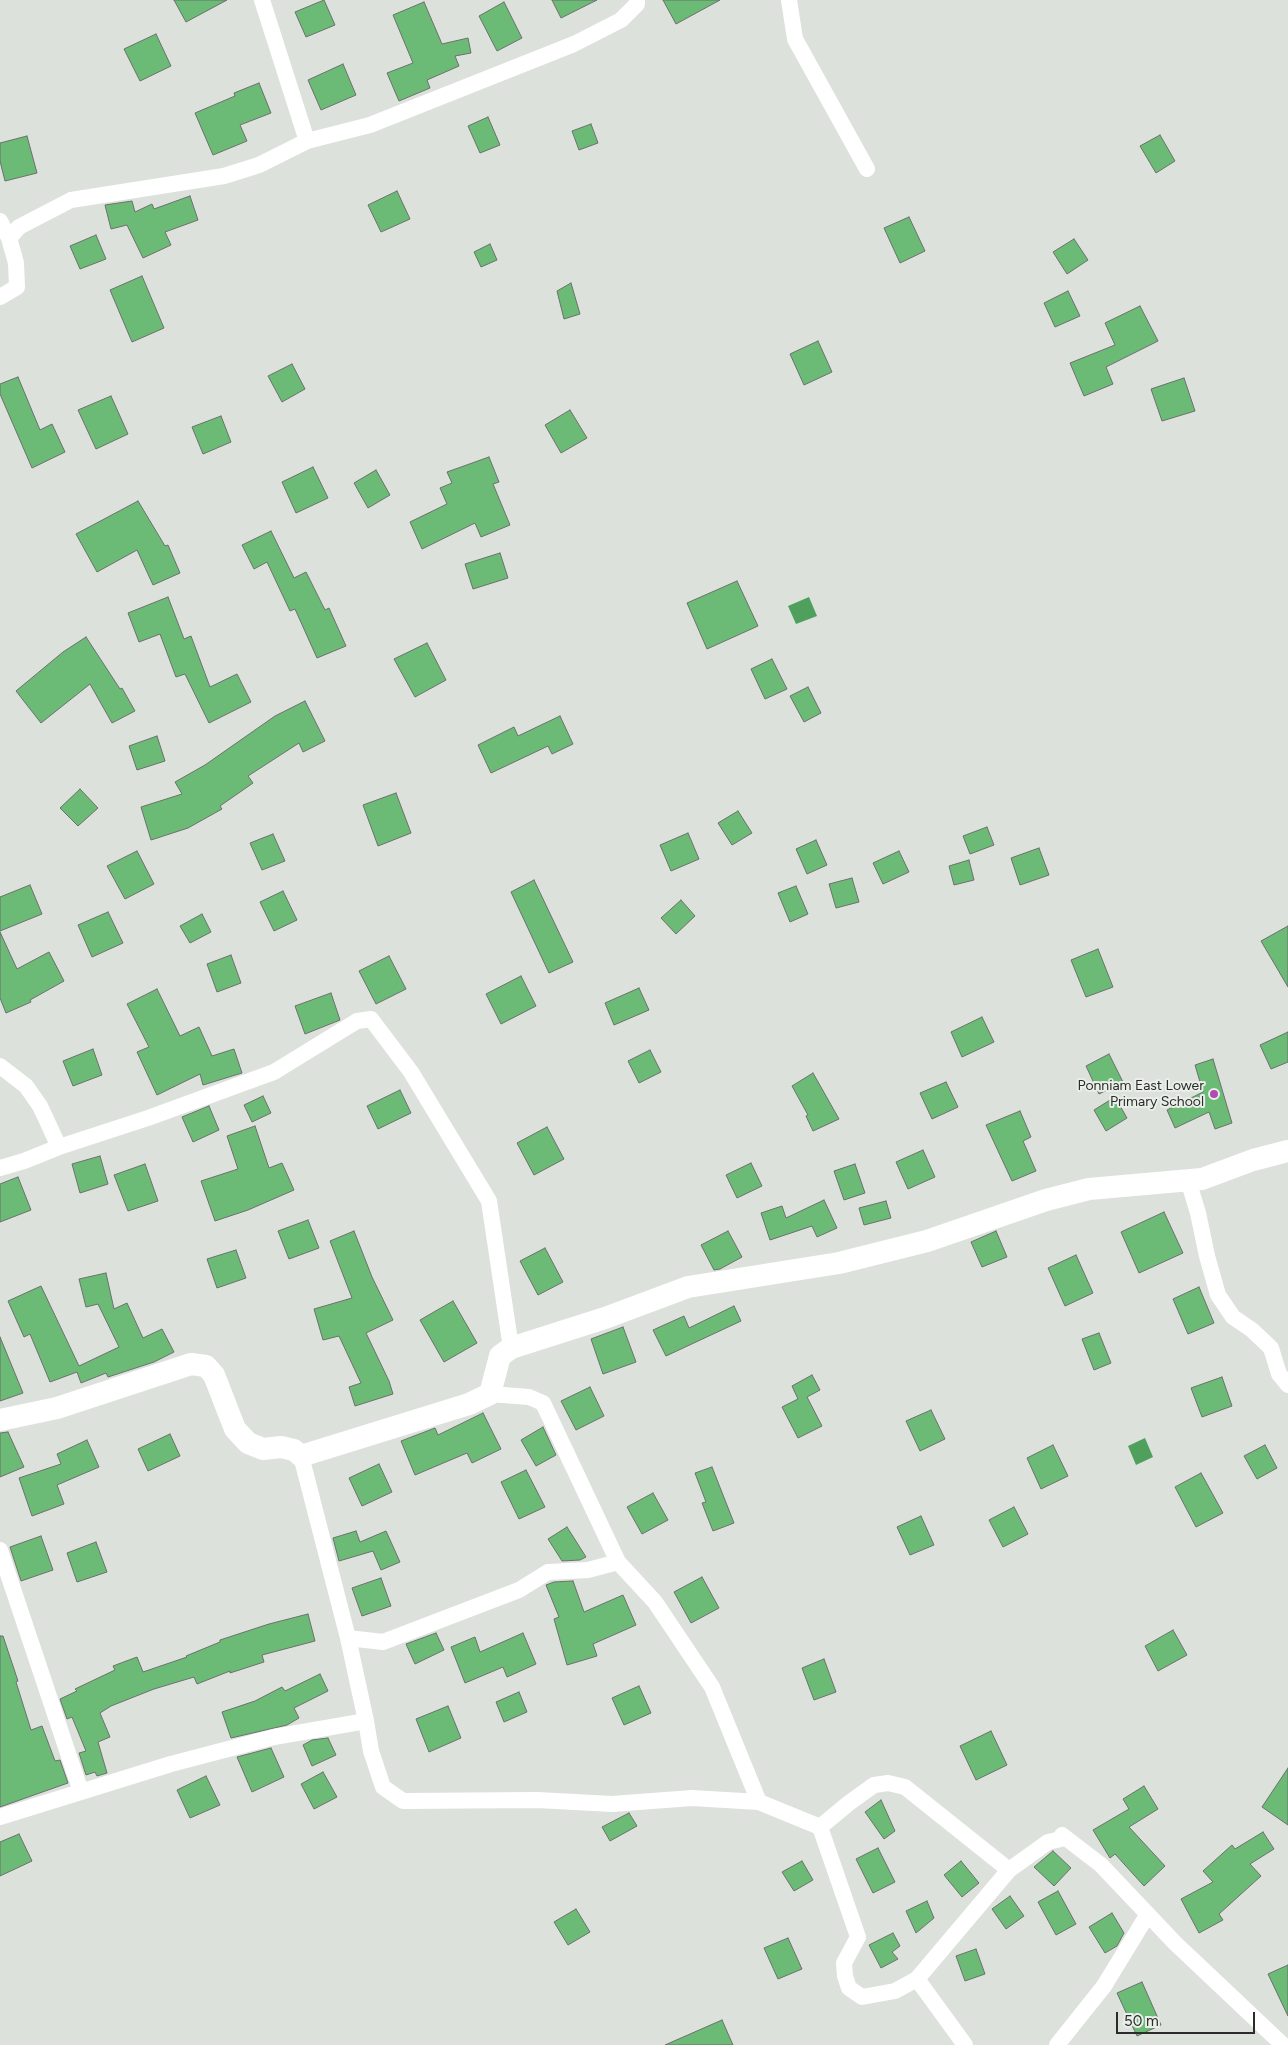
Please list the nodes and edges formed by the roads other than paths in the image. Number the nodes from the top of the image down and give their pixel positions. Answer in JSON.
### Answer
{"nodes":[{"id":1,"x":262,"y":0,"type":"edge"},
{"id":2,"x":637,"y":0,"type":"edge"},
{"id":3,"x":789,"y":0,"type":"edge"},
{"id":4,"x":307,"y":142,"type":"junction"},
{"id":5,"x":867,"y":169,"type":"dead end"},
{"id":6,"x":0,"y":221,"type":"edge"},
{"id":7,"x":9,"y":238,"type":"junction"},
{"id":8,"x":0,"y":297,"type":"edge"},
{"id":9,"x":0,"y":1066,"type":"edge"},
{"id":10,"x":60,"y":1146,"type":"junction"},
{"id":11,"x":1288,"y":1150,"type":"edge"},
{"id":12,"x":0,"y":1168,"type":"edge"},
{"id":13,"x":1188,"y":1180,"type":"junction"},
{"id":14,"x":511,"y":1348,"type":"junction"},
{"id":15,"x":1288,"y":1385,"type":"edge"},
{"id":16,"x":490,"y":1394,"type":"junction"},
{"id":17,"x":0,"y":1420,"type":"edge"},
{"id":18,"x":301,"y":1456,"type":"junction"},
{"id":19,"x":0,"y":1550,"type":"edge"},
{"id":20,"x":618,"y":1562,"type":"junction"},
{"id":21,"x":348,"y":1638,"type":"junction"},
{"id":22,"x":366,"y":1721,"type":"junction"},
{"id":23,"x":81,"y":1792,"type":"junction"},
{"id":24,"x":759,"y":1802,"type":"junction"},
{"id":25,"x":0,"y":1817,"type":"edge"},
{"id":26,"x":820,"y":1828,"type":"junction"},
{"id":27,"x":1009,"y":1870,"type":"junction"},
{"id":28,"x":1148,"y":1914,"type":"junction"},
{"id":29,"x":917,"y":1979,"type":"junction"},
{"id":30,"x":965,"y":2045,"type":"edge"},
{"id":31,"x":1057,"y":2045,"type":"edge"},
{"id":32,"x":1283,"y":2045,"type":"edge"}],
"edges":[{"from":1,"to":4,"type":"street"},
{"from":2,"to":4,"type":"street"},
{"from":3,"to":5,"type":"street"},
{"from":4,"to":7,"type":"street"},
{"from":6,"to":7,"type":"street"},
{"from":7,"to":8,"type":"street"},
{"from":9,"to":10,"type":"street"},
{"from":10,"to":12,"type":"street"},
{"from":10,"to":14,"type":"street"},
{"from":11,"to":13,"type":"street"},
{"from":13,"to":14,"type":"street"},
{"from":13,"to":15,"type":"street"},
{"from":14,"to":16,"type":"street"},
{"from":16,"to":18,"type":"street"},
{"from":16,"to":20,"type":"street"},
{"from":17,"to":18,"type":"street"},
{"from":18,"to":21,"type":"street"},
{"from":19,"to":23,"type":"street"},
{"from":20,"to":21,"type":"street"},
{"from":20,"to":24,"type":"street"},
{"from":21,"to":22,"type":"street"},
{"from":22,"to":23,"type":"street"},
{"from":22,"to":24,"type":"street"},
{"from":23,"to":25,"type":"street"},
{"from":24,"to":26,"type":"street"},
{"from":26,"to":27,"type":"street"},
{"from":26,"to":29,"type":"street"},
{"from":27,"to":28,"type":"street"},
{"from":27,"to":29,"type":"street"},
{"from":28,"to":31,"type":"street"},
{"from":28,"to":32,"type":"street"},
{"from":29,"to":30,"type":"street"}]}
